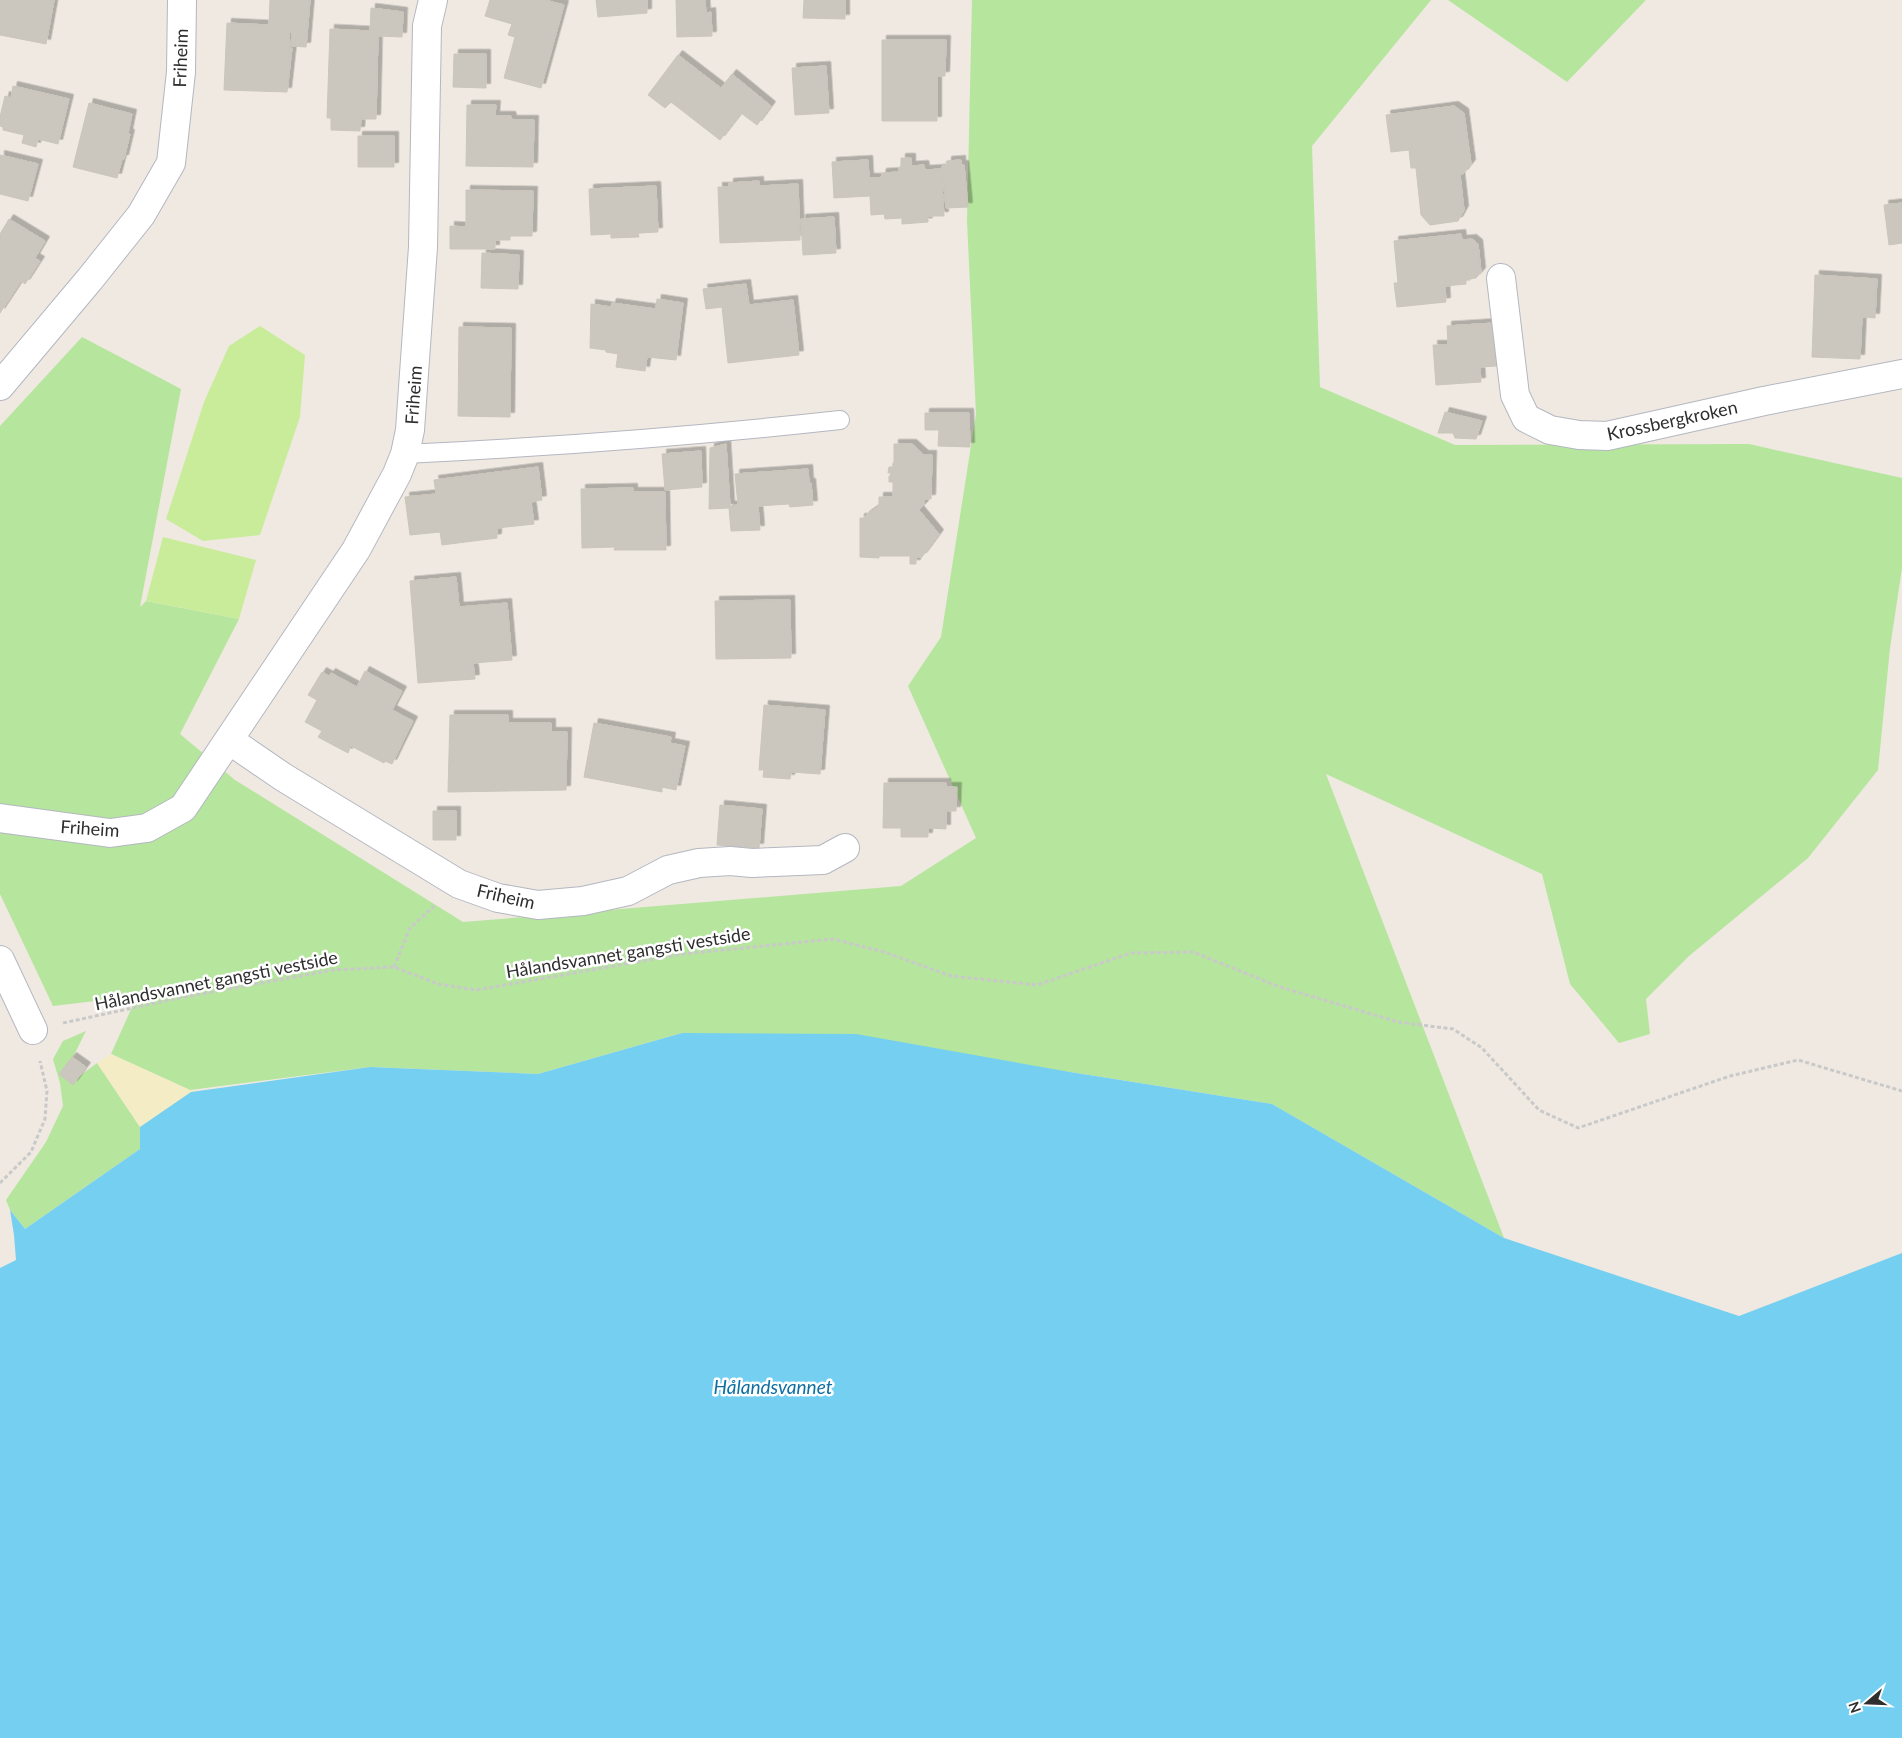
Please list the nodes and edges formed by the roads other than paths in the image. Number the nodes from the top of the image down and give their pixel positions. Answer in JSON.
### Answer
{"nodes":[{"id":1,"x":182,"y":0,"type":"edge"},
{"id":2,"x":433,"y":0,"type":"edge"},
{"id":3,"x":1501,"y":278,"type":"dead end"},
{"id":4,"x":1902,"y":374,"type":"edge"},
{"id":5,"x":0,"y":386,"type":"edge"},
{"id":6,"x":840,"y":420,"type":"dead end"},
{"id":7,"x":405,"y":454,"type":"junction"},
{"id":8,"x":229,"y":740,"type":"junction"},
{"id":9,"x":0,"y":818,"type":"edge"},
{"id":10,"x":845,"y":848,"type":"dead end"},
{"id":11,"x":0,"y":960,"type":"edge"},
{"id":12,"x":32,"y":1030,"type":"road end"}],
"edges":[{"from":1,"to":5,"type":"street","name":"Friheim"},
{"from":2,"to":7,"type":"street","name":"Friheim"},
{"from":3,"to":4,"type":"street","name":"Krossbergkroken"},
{"from":6,"to":7,"type":"lane"},
{"from":7,"to":8,"type":"street","name":"Friheim"},
{"from":8,"to":9,"type":"street","name":"Friheim"},
{"from":8,"to":10,"type":"street","name":"Friheim"},
{"from":11,"to":12,"type":"street"}]}
